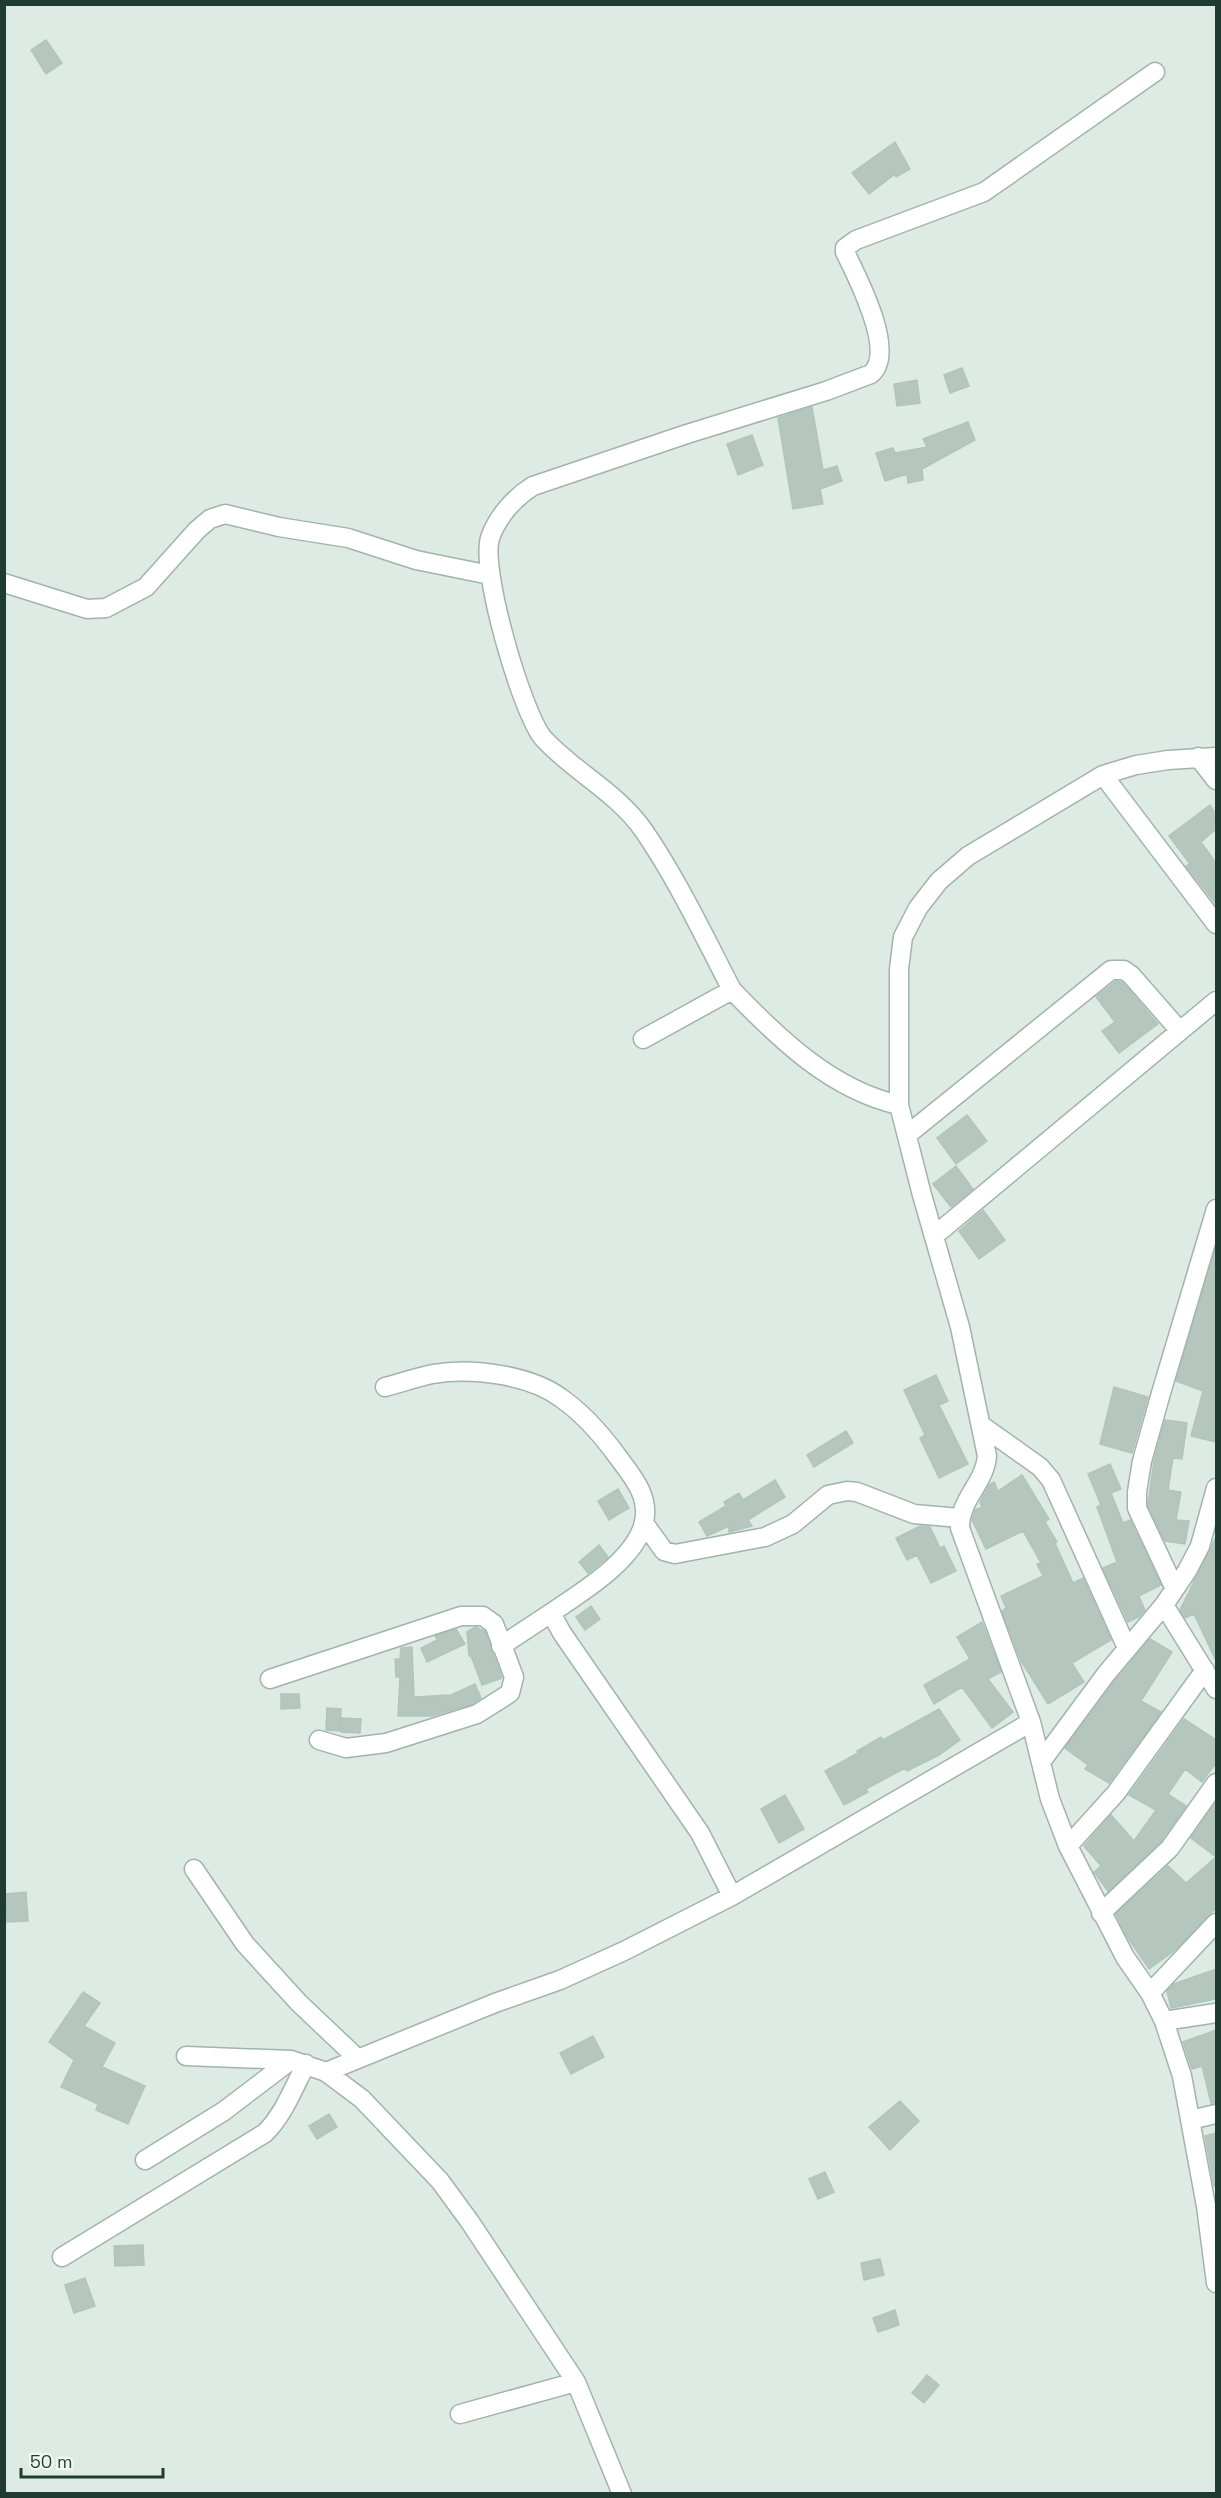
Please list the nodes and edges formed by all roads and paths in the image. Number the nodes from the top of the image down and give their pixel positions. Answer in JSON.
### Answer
{"nodes":[{"id":1,"x":1155,"y":72,"type":"dead end"},
{"id":2,"x":490,"y":575,"type":"junction"},
{"id":3,"x":4,"y":583,"type":"edge"},
{"id":4,"x":1198,"y":757,"type":"junction"},
{"id":5,"x":1216,"y":757,"type":"edge"},
{"id":6,"x":1103,"y":775,"type":"junction"},
{"id":7,"x":1216,"y":780,"type":"edge"},
{"id":8,"x":1216,"y":924,"type":"edge"},
{"id":9,"x":732,"y":990,"type":"junction"},
{"id":10,"x":1216,"y":1001,"type":"edge"},
{"id":11,"x":1180,"y":1031,"type":"junction"},
{"id":12,"x":643,"y":1038,"type":"dead end"},
{"id":13,"x":899,"y":1105,"type":"junction"},
{"id":14,"x":908,"y":1135,"type":"junction"},
{"id":15,"x":1216,"y":1209,"type":"edge"},
{"id":16,"x":934,"y":1236,"type":"junction"},
{"id":17,"x":385,"y":1387,"type":"dead end"},
{"id":18,"x":981,"y":1425,"type":"junction"},
{"id":19,"x":1216,"y":1488,"type":"edge"},
{"id":20,"x":960,"y":1518,"type":"junction"},
{"id":21,"x":644,"y":1523,"type":"junction"},
{"id":22,"x":1175,"y":1589,"type":"junction"},
{"id":23,"x":1164,"y":1605,"type":"junction"},
{"id":24,"x":551,"y":1613,"type":"junction"},
{"id":25,"x":501,"y":1646,"type":"junction"},
{"id":26,"x":1127,"y":1648,"type":"junction"},
{"id":27,"x":1205,"y":1670,"type":"junction"},
{"id":28,"x":270,"y":1679,"type":"dead end"},
{"id":29,"x":1216,"y":1689,"type":"edge"},
{"id":30,"x":1031,"y":1722,"type":"junction"},
{"id":31,"x":319,"y":1740,"type":"dead end"},
{"id":32,"x":1041,"y":1762,"type":"junction"},
{"id":33,"x":1216,"y":1783,"type":"edge"},
{"id":34,"x":1068,"y":1846,"type":"junction"},
{"id":35,"x":194,"y":1869,"type":"dead end"},
{"id":36,"x":732,"y":1896,"type":"junction"},
{"id":37,"x":1101,"y":1913,"type":"junction"},
{"id":38,"x":1216,"y":1923,"type":"edge"},
{"id":39,"x":1150,"y":1993,"type":"junction"},
{"id":40,"x":1216,"y":2013,"type":"edge"},
{"id":41,"x":1164,"y":2021,"type":"junction"},
{"id":42,"x":186,"y":2056,"type":"dead end"},
{"id":43,"x":357,"y":2058,"type":"junction"},
{"id":44,"x":298,"y":2062,"type":"junction"},
{"id":45,"x":326,"y":2072,"type":"junction"},
{"id":46,"x":1216,"y":2114,"type":"edge"},
{"id":47,"x":1190,"y":2120,"type":"junction"},
{"id":48,"x":145,"y":2160,"type":"dead end"},
{"id":49,"x":1211,"y":2204,"type":"edge"},
{"id":50,"x":62,"y":2257,"type":"dead end"},
{"id":51,"x":1216,"y":2277,"type":"edge"},
{"id":52,"x":1216,"y":2283,"type":"edge"},
{"id":53,"x":576,"y":2382,"type":"junction"},
{"id":54,"x":460,"y":2414,"type":"dead end"},
{"id":55,"x":622,"y":2493,"type":"edge"}],
"edges":[{"from":1,"to":2,"type":"street"},
{"from":2,"to":3,"type":"street"},
{"from":2,"to":9,"type":"street"},
{"from":4,"to":5,"type":"street"},
{"from":4,"to":6,"type":"street"},
{"from":4,"to":7,"type":"street"},
{"from":6,"to":8,"type":"street"},
{"from":6,"to":13,"type":"street"},
{"from":9,"to":12,"type":"street"},
{"from":9,"to":13,"type":"street"},
{"from":10,"to":11,"type":"street"},
{"from":11,"to":14,"type":"street"},
{"from":11,"to":16,"type":"street"},
{"from":13,"to":14,"type":"street"},
{"from":14,"to":16,"type":"street"},
{"from":15,"to":22,"type":"street"},
{"from":16,"to":18,"type":"street"},
{"from":17,"to":21,"type":"street"},
{"from":18,"to":20,"type":"street"},
{"from":18,"to":26,"type":"street"},
{"from":19,"to":22,"type":"street"},
{"from":20,"to":21,"type":"street"},
{"from":20,"to":30,"type":"street"},
{"from":21,"to":24,"type":"street"},
{"from":22,"to":23,"type":"street"},
{"from":23,"to":26,"type":"street"},
{"from":23,"to":27,"type":"street"},
{"from":24,"to":25,"type":"street"},
{"from":24,"to":36,"type":"street"},
{"from":25,"to":28,"type":"street"},
{"from":25,"to":31,"type":"street"},
{"from":26,"to":32,"type":"street"},
{"from":27,"to":29,"type":"street"},
{"from":27,"to":34,"type":"street"},
{"from":30,"to":32,"type":"street"},
{"from":30,"to":36,"type":"street"},
{"from":32,"to":34,"type":"street"},
{"from":33,"to":37,"type":"street"},
{"from":34,"to":37,"type":"street"},
{"from":35,"to":43,"type":"street"},
{"from":36,"to":43,"type":"street"},
{"from":37,"to":39,"type":"street"},
{"from":38,"to":39,"type":"street"},
{"from":39,"to":41,"type":"street"},
{"from":40,"to":41,"type":"street"},
{"from":41,"to":47,"type":"street"},
{"from":42,"to":44,"type":"street"},
{"from":43,"to":45,"type":"street"},
{"from":44,"to":45,"type":"street"},
{"from":44,"to":48,"type":"street"},
{"from":44,"to":50,"type":"street"},
{"from":45,"to":53,"type":"street"},
{"from":46,"to":47,"type":"street"},
{"from":47,"to":49,"type":"street"},
{"from":49,"to":51,"type":"street"},
{"from":51,"to":52,"type":"street"},
{"from":53,"to":54,"type":"street"},
{"from":53,"to":55,"type":"street"}]}
